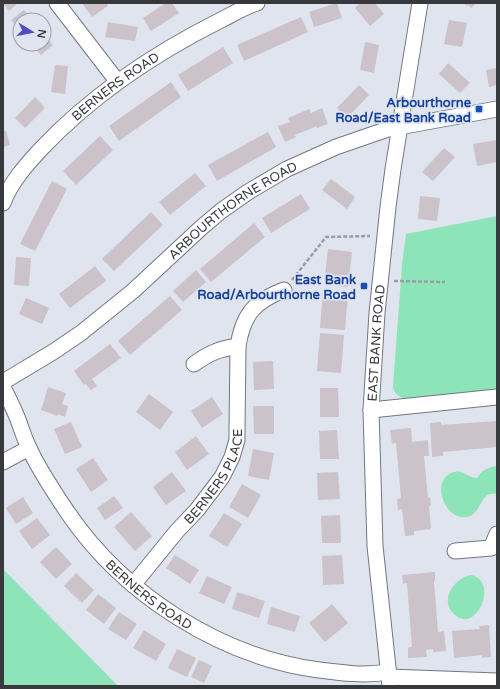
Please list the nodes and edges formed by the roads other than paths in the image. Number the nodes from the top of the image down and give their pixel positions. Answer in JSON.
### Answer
{"nodes":[{"id":1,"x":57,"y":3,"type":"edge"},
{"id":2,"x":254,"y":3,"type":"edge"},
{"id":3,"x":420,"y":3,"type":"edge"},
{"id":4,"x":117,"y":81,"type":"junction"},
{"id":5,"x":497,"y":109,"type":"edge"},
{"id":6,"x":400,"y":126,"type":"junction"},
{"id":7,"x":4,"y":198,"type":"edge"},
{"id":8,"x":284,"y":290,"type":"road end"},
{"id":9,"x":238,"y":346,"type":"junction"},
{"id":10,"x":194,"y":364,"type":"dead end"},
{"id":11,"x":3,"y":382,"type":"edge"},
{"id":12,"x":3,"y":387,"type":"edge"},
{"id":13,"x":497,"y":397,"type":"edge"},
{"id":14,"x":371,"y":410,"type":"junction"},
{"id":15,"x":29,"y":448,"type":"junction"},
{"id":16,"x":3,"y":462,"type":"edge"},
{"id":17,"x":497,"y":534,"type":"edge"},
{"id":18,"x":455,"y":551,"type":"dead end"},
{"id":19,"x":133,"y":586,"type":"junction"},
{"id":20,"x":389,"y":678,"type":"edge"},
{"id":21,"x":497,"y":681,"type":"edge"}],
"edges":[{"from":1,"to":4,"type":"street"},
{"from":2,"to":4,"type":"street","name":"BERNERS ROAD"},
{"from":3,"to":6,"type":"street","name":"EAST BANK ROAD"},
{"from":4,"to":7,"type":"street","name":"BERNERS ROAD"},
{"from":5,"to":6,"type":"street","name":"ARBOURTHORNE ROAD"},
{"from":6,"to":11,"type":"street","name":"ARBOURTHORNE ROAD"},
{"from":6,"to":14,"type":"street","name":"EAST BANK ROAD"},
{"from":8,"to":9,"type":"street","name":"BERNERS PLACE"},
{"from":9,"to":10,"type":"street"},
{"from":9,"to":19,"type":"street","name":"BERNERS PLACE"},
{"from":12,"to":15,"type":"street","name":"BERNERS ROAD"},
{"from":13,"to":14,"type":"street"},
{"from":14,"to":20,"type":"street","name":"EAST BANK ROAD"},
{"from":15,"to":16,"type":"street"},
{"from":15,"to":19,"type":"street","name":"BERNERS ROAD"},
{"from":17,"to":18,"type":"street"},
{"from":19,"to":20,"type":"street","name":"BERNERS ROAD"},
{"from":20,"to":21,"type":"street","name":"BERNERS ROAD"}]}
